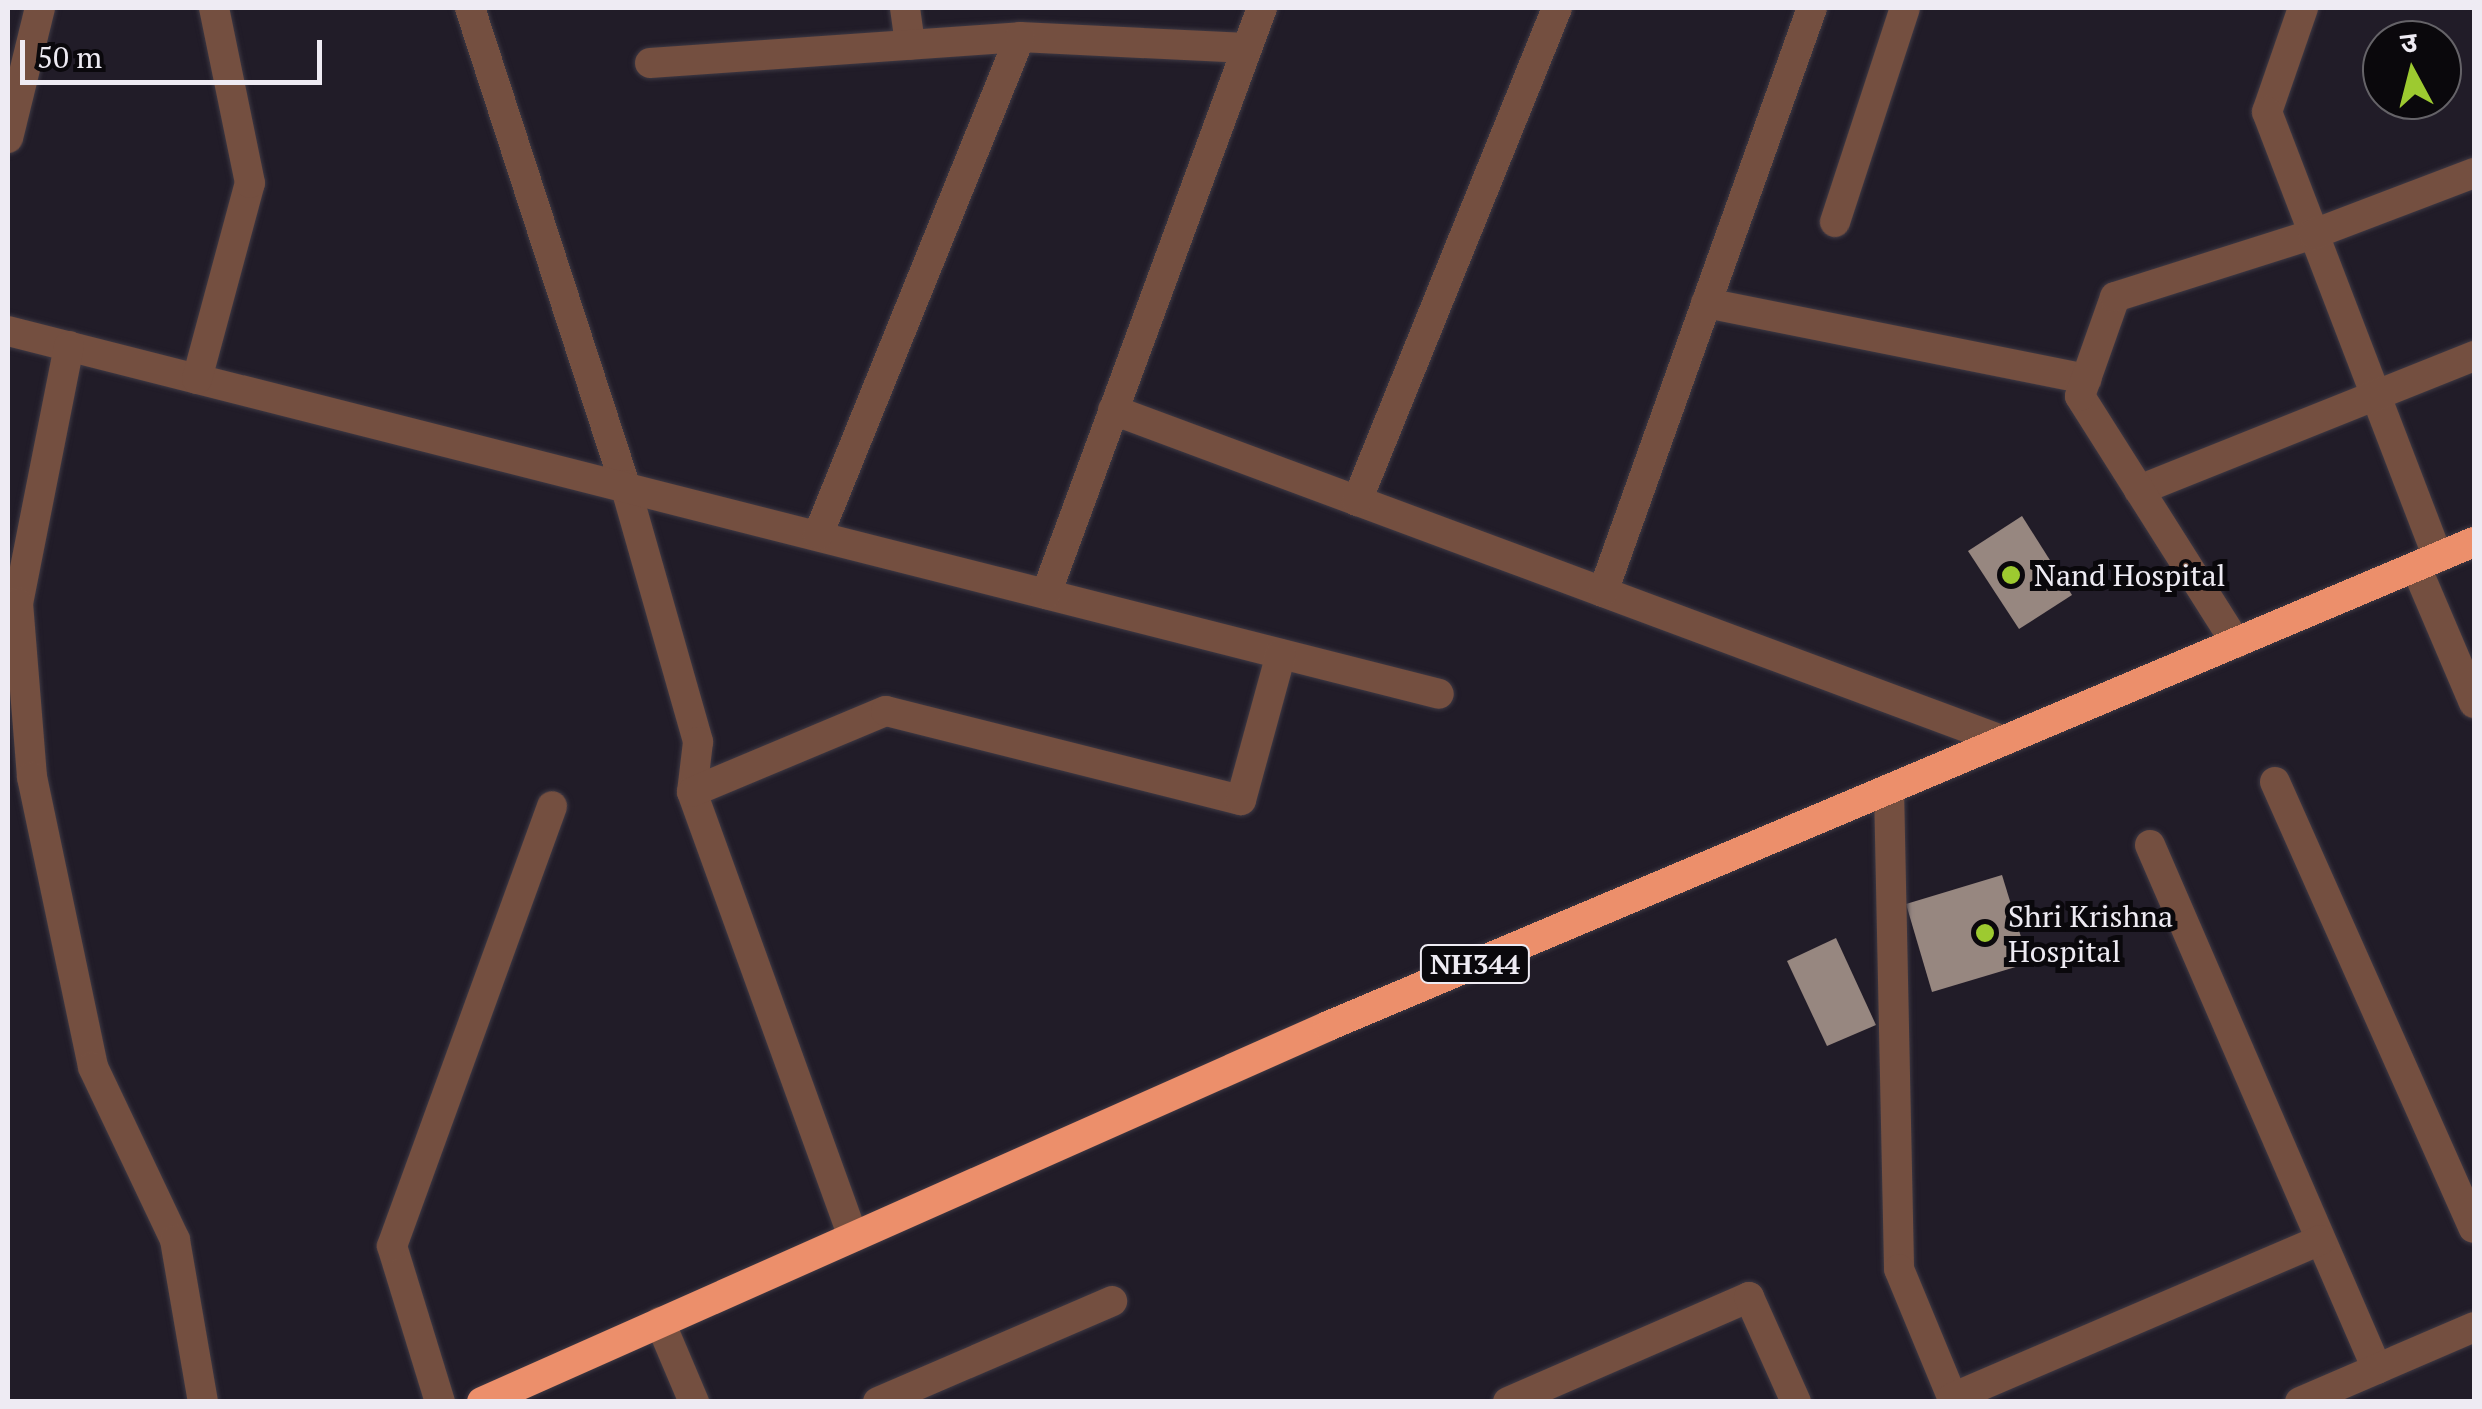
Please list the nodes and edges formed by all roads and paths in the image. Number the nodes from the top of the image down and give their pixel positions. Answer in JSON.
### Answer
{"nodes":[{"id":1,"x":40,"y":8,"type":"edge"},
{"id":2,"x":214,"y":8,"type":"edge"},
{"id":3,"x":470,"y":8,"type":"edge"},
{"id":4,"x":905,"y":8,"type":"edge"},
{"id":5,"x":1262,"y":8,"type":"edge"},
{"id":6,"x":1558,"y":8,"type":"edge"},
{"id":7,"x":1812,"y":8,"type":"edge"},
{"id":8,"x":1905,"y":8,"type":"edge"},
{"id":9,"x":2303,"y":8,"type":"edge"},
{"id":10,"x":1020,"y":37,"type":"junction"},
{"id":11,"x":910,"y":45,"type":"junction"},
{"id":12,"x":1247,"y":48,"type":"junction"},
{"id":13,"x":650,"y":64,"type":"dead end"},
{"id":14,"x":8,"y":138,"type":"edge"},
{"id":15,"x":2474,"y":174,"type":"edge"},
{"id":16,"x":1834,"y":222,"type":"dead end"},
{"id":17,"x":2314,"y":234,"type":"junction"},
{"id":18,"x":1706,"y":303,"type":"junction"},
{"id":19,"x":8,"y":331,"type":"edge"},
{"id":20,"x":69,"y":346,"type":"junction"},
{"id":21,"x":2474,"y":356,"type":"edge"},
{"id":22,"x":197,"y":378,"type":"junction"},
{"id":23,"x":2086,"y":379,"type":"junction"},
{"id":24,"x":2374,"y":390,"type":"junction"},
{"id":25,"x":1113,"y":410,"type":"junction"},
{"id":26,"x":624,"y":485,"type":"junction"},
{"id":27,"x":2139,"y":490,"type":"junction"},
{"id":28,"x":1357,"y":501,"type":"junction"},
{"id":29,"x":818,"y":535,"type":"junction"},
{"id":30,"x":2474,"y":542,"type":"edge"},
{"id":31,"x":2427,"y":562,"type":"junction"},
{"id":32,"x":1603,"y":592,"type":"junction"},
{"id":33,"x":1046,"y":594,"type":"junction"},
{"id":34,"x":2236,"y":642,"type":"junction"},
{"id":35,"x":1281,"y":654,"type":"junction"},
{"id":36,"x":1438,"y":694,"type":"dead end"},
{"id":37,"x":2474,"y":702,"type":"edge"},
{"id":38,"x":2004,"y":741,"type":"junction"},
{"id":39,"x":2274,"y":782,"type":"dead end"},
{"id":40,"x":1889,"y":790,"type":"junction"},
{"id":41,"x":692,"y":792,"type":"junction"},
{"id":42,"x":552,"y":806,"type":"dead end"},
{"id":43,"x":2150,"y":846,"type":"dead end"},
{"id":44,"x":2474,"y":1228,"type":"edge"},
{"id":45,"x":852,"y":1237,"type":"junction"},
{"id":46,"x":2322,"y":1240,"type":"junction"},
{"id":47,"x":1112,"y":1301,"type":"dead end"},
{"id":48,"x":660,"y":1322,"type":"junction"},
{"id":49,"x":2474,"y":1326,"type":"edge"},
{"id":50,"x":2376,"y":1368,"type":"junction"},
{"id":51,"x":1566,"y":1390,"type":"edge"},
{"id":52,"x":1953,"y":1400,"type":"edge"},
{"id":53,"x":204,"y":1402,"type":"edge"},
{"id":54,"x":440,"y":1402,"type":"edge"},
{"id":55,"x":482,"y":1402,"type":"edge"},
{"id":56,"x":694,"y":1402,"type":"edge"},
{"id":57,"x":878,"y":1402,"type":"edge"},
{"id":58,"x":1508,"y":1402,"type":"edge"},
{"id":59,"x":1796,"y":1402,"type":"edge"},
{"id":60,"x":2300,"y":1402,"type":"edge"}],
"edges":[{"from":1,"to":14,"type":"street"},
{"from":2,"to":22,"type":"street"},
{"from":3,"to":26,"type":"street"},
{"from":4,"to":11,"type":"street"},
{"from":5,"to":12,"type":"street"},
{"from":6,"to":28,"type":"street"},
{"from":7,"to":18,"type":"street"},
{"from":8,"to":16,"type":"street"},
{"from":9,"to":17,"type":"street"},
{"from":10,"to":11,"type":"street"},
{"from":10,"to":12,"type":"street"},
{"from":10,"to":29,"type":"street"},
{"from":11,"to":13,"type":"street"},
{"from":12,"to":25,"type":"street"},
{"from":15,"to":17,"type":"street"},
{"from":17,"to":23,"type":"street"},
{"from":17,"to":24,"type":"street"},
{"from":18,"to":23,"type":"street"},
{"from":18,"to":32,"type":"street"},
{"from":19,"to":20,"type":"street"},
{"from":20,"to":22,"type":"street"},
{"from":20,"to":53,"type":"street"},
{"from":21,"to":24,"type":"street"},
{"from":22,"to":26,"type":"street"},
{"from":23,"to":27,"type":"street"},
{"from":24,"to":27,"type":"street"},
{"from":24,"to":31,"type":"street"},
{"from":25,"to":28,"type":"street"},
{"from":25,"to":33,"type":"street"},
{"from":26,"to":29,"type":"street"},
{"from":26,"to":41,"type":"street"},
{"from":27,"to":34,"type":"street"},
{"from":28,"to":32,"type":"street"},
{"from":29,"to":33,"type":"street"},
{"from":30,"to":31,"type":"highway","number":"NH344"},
{"from":31,"to":34,"type":"highway","number":"NH344"},
{"from":31,"to":37,"type":"street"},
{"from":32,"to":38,"type":"street"},
{"from":33,"to":35,"type":"street"},
{"from":34,"to":38,"type":"highway","number":"NH344"},
{"from":35,"to":36,"type":"street"},
{"from":35,"to":41,"type":"street"},
{"from":38,"to":40,"type":"highway","number":"NH344"},
{"from":39,"to":44,"type":"street"},
{"from":40,"to":45,"type":"highway","number":"NH344"},
{"from":40,"to":52,"type":"street"},
{"from":41,"to":45,"type":"street"},
{"from":42,"to":54,"type":"street"},
{"from":43,"to":46,"type":"street"},
{"from":45,"to":48,"type":"highway","number":"NH344"},
{"from":46,"to":50,"type":"street"},
{"from":46,"to":52,"type":"street"},
{"from":47,"to":57,"type":"street"},
{"from":48,"to":55,"type":"highway","number":"NH344"},
{"from":48,"to":56,"type":"street"},
{"from":49,"to":50,"type":"street"},
{"from":50,"to":60,"type":"street"},
{"from":51,"to":58,"type":"street"},
{"from":51,"to":59,"type":"street"}]}
